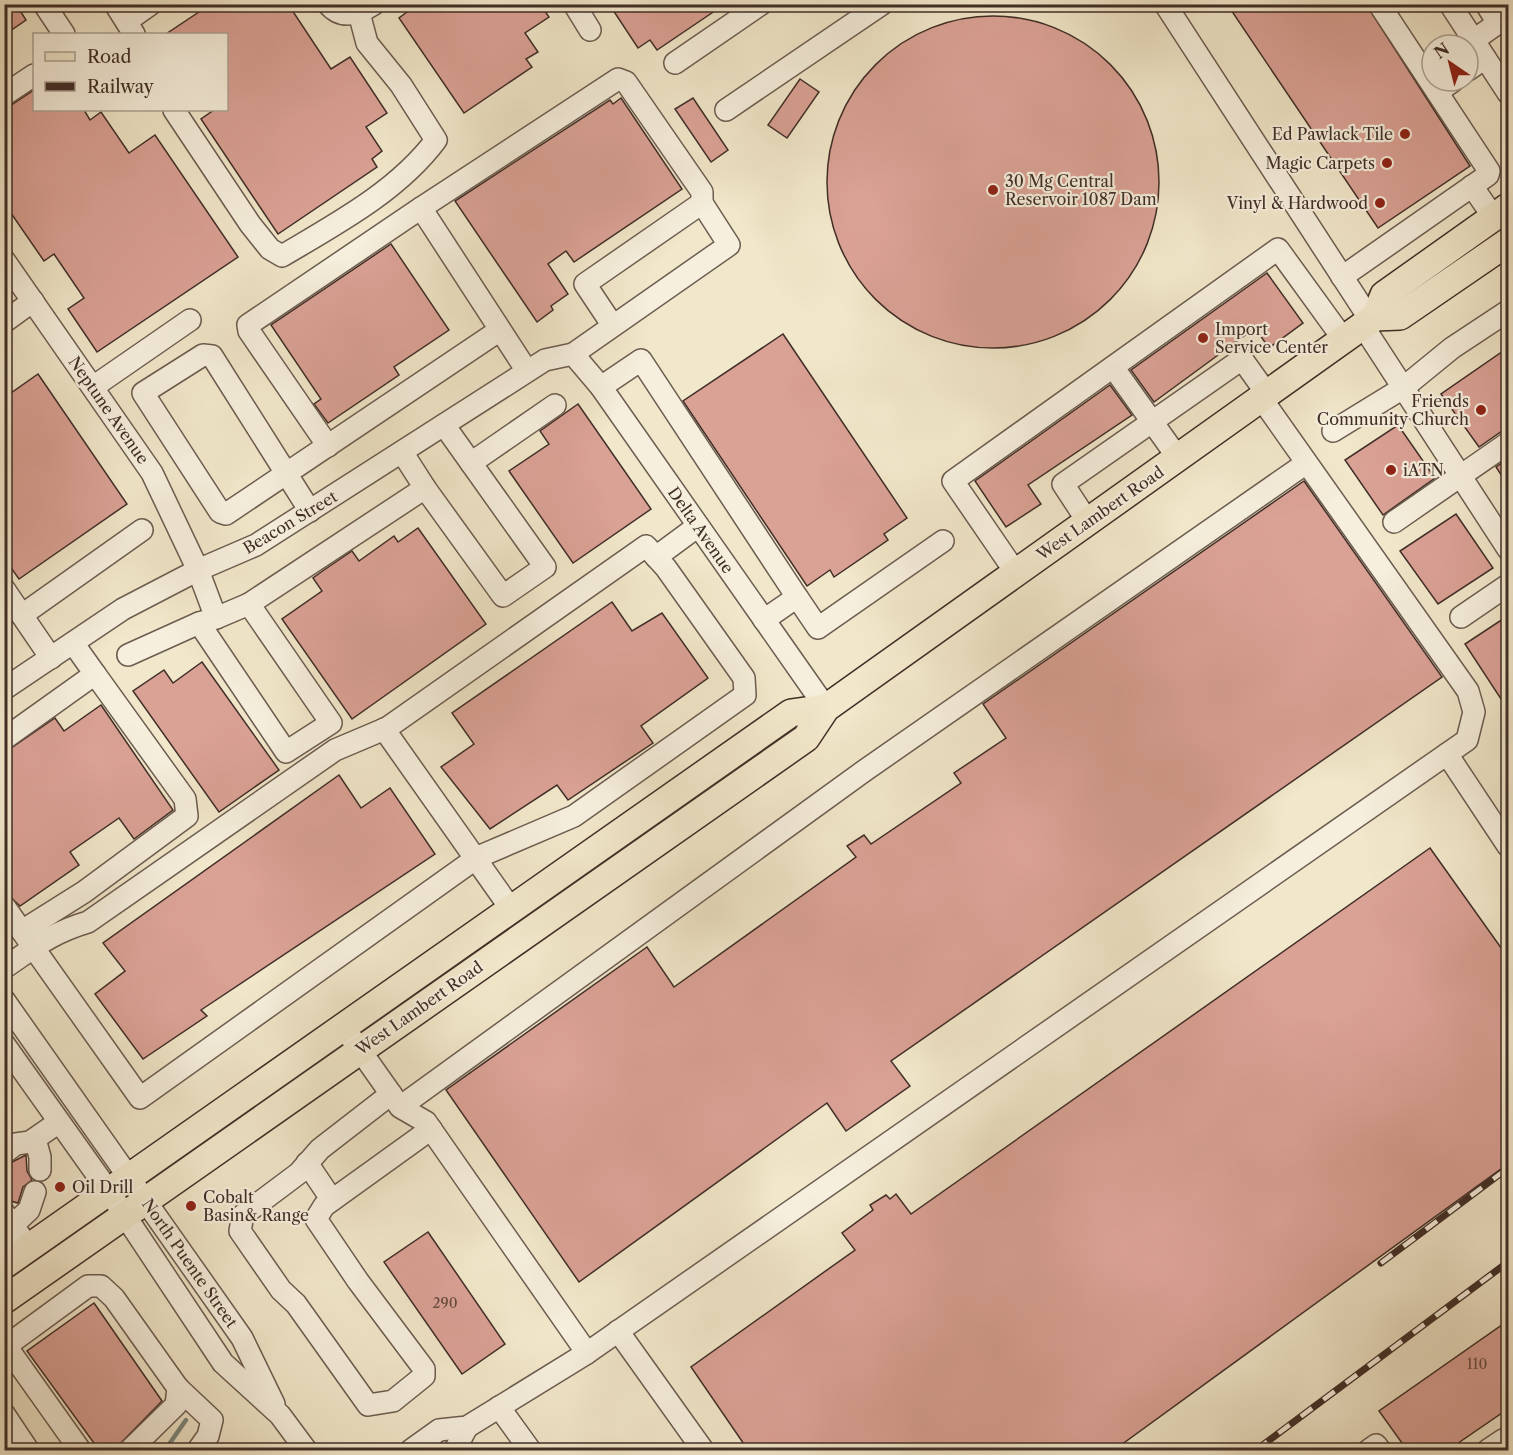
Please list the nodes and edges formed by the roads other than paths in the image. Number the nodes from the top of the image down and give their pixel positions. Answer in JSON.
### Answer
{"nodes":[{"id":1,"x":44,"y":4,"type":"edge"},
{"id":2,"x":150,"y":4,"type":"edge"},
{"id":3,"x":328,"y":4,"type":"edge"},
{"id":4,"x":574,"y":4,"type":"edge"},
{"id":5,"x":761,"y":4,"type":"edge"},
{"id":6,"x":882,"y":4,"type":"edge"},
{"id":7,"x":1166,"y":4,"type":"edge"},
{"id":8,"x":1379,"y":4,"type":"edge"},
{"id":9,"x":1450,"y":4,"type":"edge"},
{"id":10,"x":1486,"y":4,"type":"edge"},
{"id":11,"x":366,"y":9,"type":"edge"},
{"id":12,"x":125,"y":20,"type":"edge"},
{"id":13,"x":1503,"y":26,"type":"edge"},
{"id":14,"x":590,"y":30,"type":"dead end"},
{"id":15,"x":63,"y":33,"type":"edge"},
{"id":16,"x":1469,"y":33,"type":"edge"},
{"id":17,"x":1480,"y":37,"type":"edge"},
{"id":18,"x":1480,"y":50,"type":"edge"},
{"id":19,"x":1420,"y":56,"type":"edge"},
{"id":20,"x":1485,"y":58,"type":"junction"},
{"id":21,"x":1480,"y":62,"type":"edge"},
{"id":22,"x":675,"y":63,"type":"dead end"},
{"id":23,"x":33,"y":76,"type":"edge"},
{"id":24,"x":1507,"y":89,"type":"edge"},
{"id":25,"x":1448,"y":93,"type":"edge"},
{"id":26,"x":4,"y":95,"type":"edge"},
{"id":27,"x":726,"y":110,"type":"dead end"},
{"id":28,"x":175,"y":111,"type":"edge"},
{"id":29,"x":1472,"y":186,"type":"junction"},
{"id":30,"x":702,"y":203,"type":"junction"},
{"id":31,"x":421,"y":208,"type":"junction"},
{"id":32,"x":1501,"y":212,"type":"edge"},
{"id":33,"x":1509,"y":242,"type":"edge"},
{"id":34,"x":4,"y":260,"type":"edge"},
{"id":35,"x":1342,"y":277,"type":"junction"},
{"id":36,"x":33,"y":301,"type":"junction"},
{"id":37,"x":1509,"y":311,"type":"edge"},
{"id":38,"x":190,"y":320,"type":"dead end"},
{"id":39,"x":4,"y":322,"type":"edge"},
{"id":40,"x":613,"y":326,"type":"junction"},
{"id":41,"x":1363,"y":326,"type":"junction"},
{"id":42,"x":500,"y":330,"type":"junction"},
{"id":43,"x":573,"y":354,"type":"junction"},
{"id":44,"x":124,"y":365,"type":"junction"},
{"id":45,"x":1113,"y":367,"type":"junction"},
{"id":46,"x":527,"y":371,"type":"junction"},
{"id":47,"x":93,"y":387,"type":"junction"},
{"id":48,"x":601,"y":387,"type":"junction"},
{"id":49,"x":1403,"y":388,"type":"junction"},
{"id":50,"x":143,"y":393,"type":"junction"},
{"id":51,"x":1264,"y":396,"type":"junction"},
{"id":52,"x":555,"y":405,"type":"dead end"},
{"id":53,"x":1153,"y":423,"type":"junction"},
{"id":54,"x":444,"y":425,"type":"junction"},
{"id":55,"x":1333,"y":431,"type":"dead end"},
{"id":56,"x":1509,"y":443,"type":"edge"},
{"id":57,"x":328,"y":446,"type":"junction"},
{"id":58,"x":402,"y":452,"type":"junction"},
{"id":59,"x":1178,"y":458,"type":"junction"},
{"id":60,"x":471,"y":464,"type":"junction"},
{"id":61,"x":1305,"y":464,"type":"junction"},
{"id":62,"x":286,"y":474,"type":"junction"},
{"id":63,"x":1461,"y":475,"type":"junction"},
{"id":64,"x":425,"y":488,"type":"junction"},
{"id":65,"x":309,"y":511,"type":"junction"},
{"id":66,"x":1088,"y":522,"type":"junction"},
{"id":67,"x":1394,"y":522,"type":"dead end"},
{"id":68,"x":698,"y":526,"type":"junction"},
{"id":69,"x":142,"y":530,"type":"dead end"},
{"id":70,"x":943,"y":541,"type":"dead end"},
{"id":71,"x":1509,"y":549,"type":"edge"},
{"id":72,"x":656,"y":557,"type":"junction"},
{"id":73,"x":198,"y":570,"type":"junction"},
{"id":74,"x":1016,"y":573,"type":"junction"},
{"id":75,"x":1509,"y":585,"type":"edge"},
{"id":76,"x":4,"y":589,"type":"edge"},
{"id":77,"x":797,"y":597,"type":"junction"},
{"id":78,"x":249,"y":604,"type":"junction"},
{"id":79,"x":22,"y":615,"type":"junction"},
{"id":80,"x":1461,"y":617,"type":"dead end"},
{"id":81,"x":207,"y":620,"type":"junction"},
{"id":82,"x":764,"y":620,"type":"junction"},
{"id":83,"x":73,"y":642,"type":"junction"},
{"id":84,"x":128,"y":655,"type":"dead end"},
{"id":85,"x":51,"y":658,"type":"junction"},
{"id":86,"x":95,"y":674,"type":"junction"},
{"id":87,"x":4,"y":689,"type":"edge"},
{"id":88,"x":826,"y":708,"type":"junction"},
{"id":89,"x":384,"y":729,"type":"junction"},
{"id":90,"x":4,"y":739,"type":"edge"},
{"id":91,"x":1447,"y":754,"type":"junction"},
{"id":92,"x":1509,"y":846,"type":"edge"},
{"id":93,"x":476,"y":858,"type":"junction"},
{"id":94,"x":4,"y":906,"type":"edge"},
{"id":95,"x":512,"y":909,"type":"junction"},
{"id":96,"x":28,"y":939,"type":"junction"},
{"id":97,"x":4,"y":968,"type":"edge"},
{"id":98,"x":4,"y":1000,"type":"edge"},
{"id":99,"x":343,"y":1026,"type":"junction"},
{"id":100,"x":4,"y":1044,"type":"edge"},
{"id":101,"x":359,"y":1050,"type":"junction"},
{"id":102,"x":395,"y":1101,"type":"junction"},
{"id":103,"x":59,"y":1122,"type":"junction"},
{"id":104,"x":431,"y":1129,"type":"junction"},
{"id":105,"x":35,"y":1139,"type":"junction"},
{"id":106,"x":4,"y":1153,"type":"edge"},
{"id":107,"x":307,"y":1163,"type":"junction"},
{"id":108,"x":40,"y":1170,"type":"dead end"},
{"id":109,"x":120,"y":1185,"type":"junction"},
{"id":110,"x":35,"y":1192,"type":"dead end"},
{"id":111,"x":332,"y":1200,"type":"junction"},
{"id":112,"x":135,"y":1208,"type":"junction"},
{"id":113,"x":9,"y":1220,"type":"edge"},
{"id":114,"x":29,"y":1248,"type":"junction"},
{"id":115,"x":4,"y":1265,"type":"edge"},
{"id":116,"x":4,"y":1300,"type":"edge"},
{"id":117,"x":618,"y":1331,"type":"junction"},
{"id":118,"x":7,"y":1351,"type":"edge"},
{"id":119,"x":587,"y":1353,"type":"junction"},
{"id":120,"x":178,"y":1389,"type":"junction"},
{"id":121,"x":498,"y":1407,"type":"junction"},
{"id":122,"x":4,"y":1414,"type":"edge"},
{"id":123,"x":280,"y":1415,"type":"junction"},
{"id":124,"x":467,"y":1427,"type":"junction"},
{"id":125,"x":1509,"y":1447,"type":"edge"},
{"id":126,"x":28,"y":1450,"type":"edge"},
{"id":127,"x":80,"y":1450,"type":"edge"},
{"id":128,"x":130,"y":1450,"type":"edge"},
{"id":129,"x":198,"y":1450,"type":"edge"},
{"id":130,"x":306,"y":1450,"type":"edge"},
{"id":131,"x":411,"y":1450,"type":"edge"},
{"id":132,"x":455,"y":1450,"type":"edge"},
{"id":133,"x":530,"y":1450,"type":"edge"},
{"id":134,"x":703,"y":1450,"type":"edge"},
{"id":135,"x":1369,"y":1450,"type":"edge"},
{"id":136,"x":1380,"y":1450,"type":"edge"},
{"id":137,"x":1488,"y":1450,"type":"edge"}],
"edges":[{"from":1,"to":15,"type":"street"},
{"from":2,"to":12,"type":"street"},
{"from":3,"to":11,"type":"street"},
{"from":4,"to":14,"type":"street"},
{"from":5,"to":22,"type":"street"},
{"from":6,"to":27,"type":"street"},
{"from":7,"to":35,"type":"street"},
{"from":8,"to":19,"type":"street"},
{"from":9,"to":16,"type":"street"},
{"from":10,"to":13,"type":"street"},
{"from":11,"to":28,"type":"street"},
{"from":13,"to":17,"type":"street"},
{"from":18,"to":20,"type":"street"},
{"from":20,"to":21,"type":"street"},
{"from":20,"to":24,"type":"street"},
{"from":23,"to":26,"type":"street"},
{"from":25,"to":29,"type":"street"},
{"from":29,"to":32,"type":"street"},
{"from":29,"to":35,"type":"street"},
{"from":30,"to":31,"type":"street"},
{"from":30,"to":40,"type":"street"},
{"from":30,"to":40,"type":"street"},
{"from":31,"to":42,"type":"street"},
{"from":31,"to":57,"type":"street"},
{"from":32,"to":41,"type":"main road","name":"West Lambert Road"},
{"from":33,"to":41,"type":"main road","name":"West Lambert Road"},
{"from":34,"to":36,"type":"street","name":"Neptune Avenue"},
{"from":35,"to":41,"type":"street"},
{"from":36,"to":39,"type":"street"},
{"from":36,"to":47,"type":"street","name":"Neptune Avenue"},
{"from":37,"to":49,"type":"street"},
{"from":38,"to":44,"type":"street"},
{"from":40,"to":43,"type":"street"},
{"from":41,"to":45,"type":"street"},
{"from":41,"to":49,"type":"street"},
{"from":41,"to":51,"type":"main road","name":"West Lambert Road"},
{"from":42,"to":46,"type":"street"},
{"from":42,"to":57,"type":"street"},
{"from":43,"to":46,"type":"street","name":"Beacon Street"},
{"from":43,"to":48,"type":"street","name":"Delta Avenue"},
{"from":44,"to":47,"type":"street"},
{"from":44,"to":50,"type":"street"},
{"from":45,"to":53,"type":"street"},
{"from":45,"to":74,"type":"street"},
{"from":46,"to":54,"type":"street","name":"Beacon Street"},
{"from":47,"to":73,"type":"street","name":"Neptune Avenue"},
{"from":48,"to":68,"type":"street","name":"Delta Avenue"},
{"from":48,"to":77,"type":"street"},
{"from":49,"to":55,"type":"street"},
{"from":49,"to":63,"type":"street"},
{"from":50,"to":62,"type":"street"},
{"from":50,"to":62,"type":"street"},
{"from":51,"to":53,"type":"street"},
{"from":51,"to":59,"type":"main road","name":"West Lambert Road"},
{"from":51,"to":61,"type":"street"},
{"from":52,"to":60,"type":"street"},
{"from":53,"to":59,"type":"street"},
{"from":53,"to":66,"type":"street"},
{"from":54,"to":58,"type":"street","name":"Beacon Street"},
{"from":54,"to":60,"type":"street"},
{"from":56,"to":63,"type":"street"},
{"from":57,"to":62,"type":"street"},
{"from":58,"to":64,"type":"street"},
{"from":58,"to":65,"type":"street","name":"Beacon Street"},
{"from":59,"to":66,"type":"main road","name":"West Lambert Road"},
{"from":60,"to":64,"type":"street"},
{"from":61,"to":91,"type":"street"},
{"from":61,"to":102,"type":"street"},
{"from":62,"to":65,"type":"street"},
{"from":63,"to":67,"type":"street"},
{"from":63,"to":71,"type":"street"},
{"from":64,"to":78,"type":"street"},
{"from":65,"to":73,"type":"street","name":"Beacon Street"},
{"from":66,"to":74,"type":"main road","name":"West Lambert Road"},
{"from":68,"to":72,"type":"street"},
{"from":68,"to":82,"type":"street","name":"Delta Avenue"},
{"from":69,"to":79,"type":"street"},
{"from":70,"to":77,"type":"street"},
{"from":72,"to":89,"type":"street"},
{"from":72,"to":93,"type":"street"},
{"from":73,"to":81,"type":"street","name":"Neptune Avenue"},
{"from":73,"to":83,"type":"street","name":"Beacon Street"},
{"from":74,"to":88,"type":"main road","name":"West Lambert Road"},
{"from":75,"to":80,"type":"street"},
{"from":76,"to":79,"type":"street"},
{"from":77,"to":82,"type":"street"},
{"from":78,"to":81,"type":"street"},
{"from":78,"to":81,"type":"street","name":"Neptune Avenue"},
{"from":79,"to":85,"type":"street"},
{"from":81,"to":84,"type":"street"},
{"from":82,"to":88,"type":"street","name":"Delta Avenue"},
{"from":83,"to":85,"type":"street","name":"Beacon Street"},
{"from":83,"to":86,"type":"street"},
{"from":85,"to":87,"type":"street","name":"Beacon Street"},
{"from":86,"to":90,"type":"street"},
{"from":86,"to":96,"type":"street"},
{"from":88,"to":95,"type":"main road","name":"West Lambert Road"},
{"from":88,"to":101,"type":"main road","name":"West Lambert Road"},
{"from":89,"to":93,"type":"street"},
{"from":89,"to":96,"type":"street"},
{"from":91,"to":92,"type":"street"},
{"from":91,"to":117,"type":"street"},
{"from":93,"to":95,"type":"street"},
{"from":93,"to":96,"type":"street"},
{"from":94,"to":96,"type":"street"},
{"from":95,"to":99,"type":"main road","name":"West Lambert Road"},
{"from":96,"to":97,"type":"street"},
{"from":98,"to":109,"type":"street","name":"North Puente Street"},
{"from":99,"to":101,"type":"street"},
{"from":99,"to":109,"type":"main road","name":"West Lambert Road"},
{"from":100,"to":103,"type":"street","name":"North Puente Street"},
{"from":101,"to":102,"type":"street"},
{"from":101,"to":112,"type":"main road","name":"West Lambert Road"},
{"from":102,"to":104,"type":"street"},
{"from":102,"to":107,"type":"street"},
{"from":103,"to":105,"type":"street"},
{"from":103,"to":109,"type":"street","name":"North Puente Street"},
{"from":104,"to":111,"type":"street"},
{"from":104,"to":119,"type":"street"},
{"from":105,"to":106,"type":"street"},
{"from":105,"to":108,"type":"street"},
{"from":107,"to":111,"type":"street"},
{"from":107,"to":111,"type":"street"},
{"from":109,"to":112,"type":"street","name":"North Puente Street"},
{"from":109,"to":114,"type":"main road","name":"West Lambert Road"},
{"from":110,"to":113,"type":"street"},
{"from":112,"to":116,"type":"main road","name":"West Lambert Road"},
{"from":112,"to":123,"type":"street","name":"North Puente Street"},
{"from":112,"to":123,"type":"street","name":"North Puente Street"},
{"from":113,"to":114,"type":"street"},
{"from":114,"to":115,"type":"main road","name":"West Lambert Road"},
{"from":117,"to":119,"type":"street"},
{"from":117,"to":134,"type":"street"},
{"from":118,"to":120,"type":"street"},
{"from":118,"to":127,"type":"street"},
{"from":119,"to":121,"type":"street"},
{"from":120,"to":128,"type":"street"},
{"from":120,"to":129,"type":"street"},
{"from":121,"to":124,"type":"street"},
{"from":121,"to":133,"type":"street"},
{"from":122,"to":126,"type":"street"},
{"from":123,"to":130,"type":"street","name":"North Puente Street"},
{"from":124,"to":131,"type":"street"},
{"from":124,"to":132,"type":"street"},
{"from":125,"to":137,"type":"street"},
{"from":135,"to":136,"type":"street"}]}
